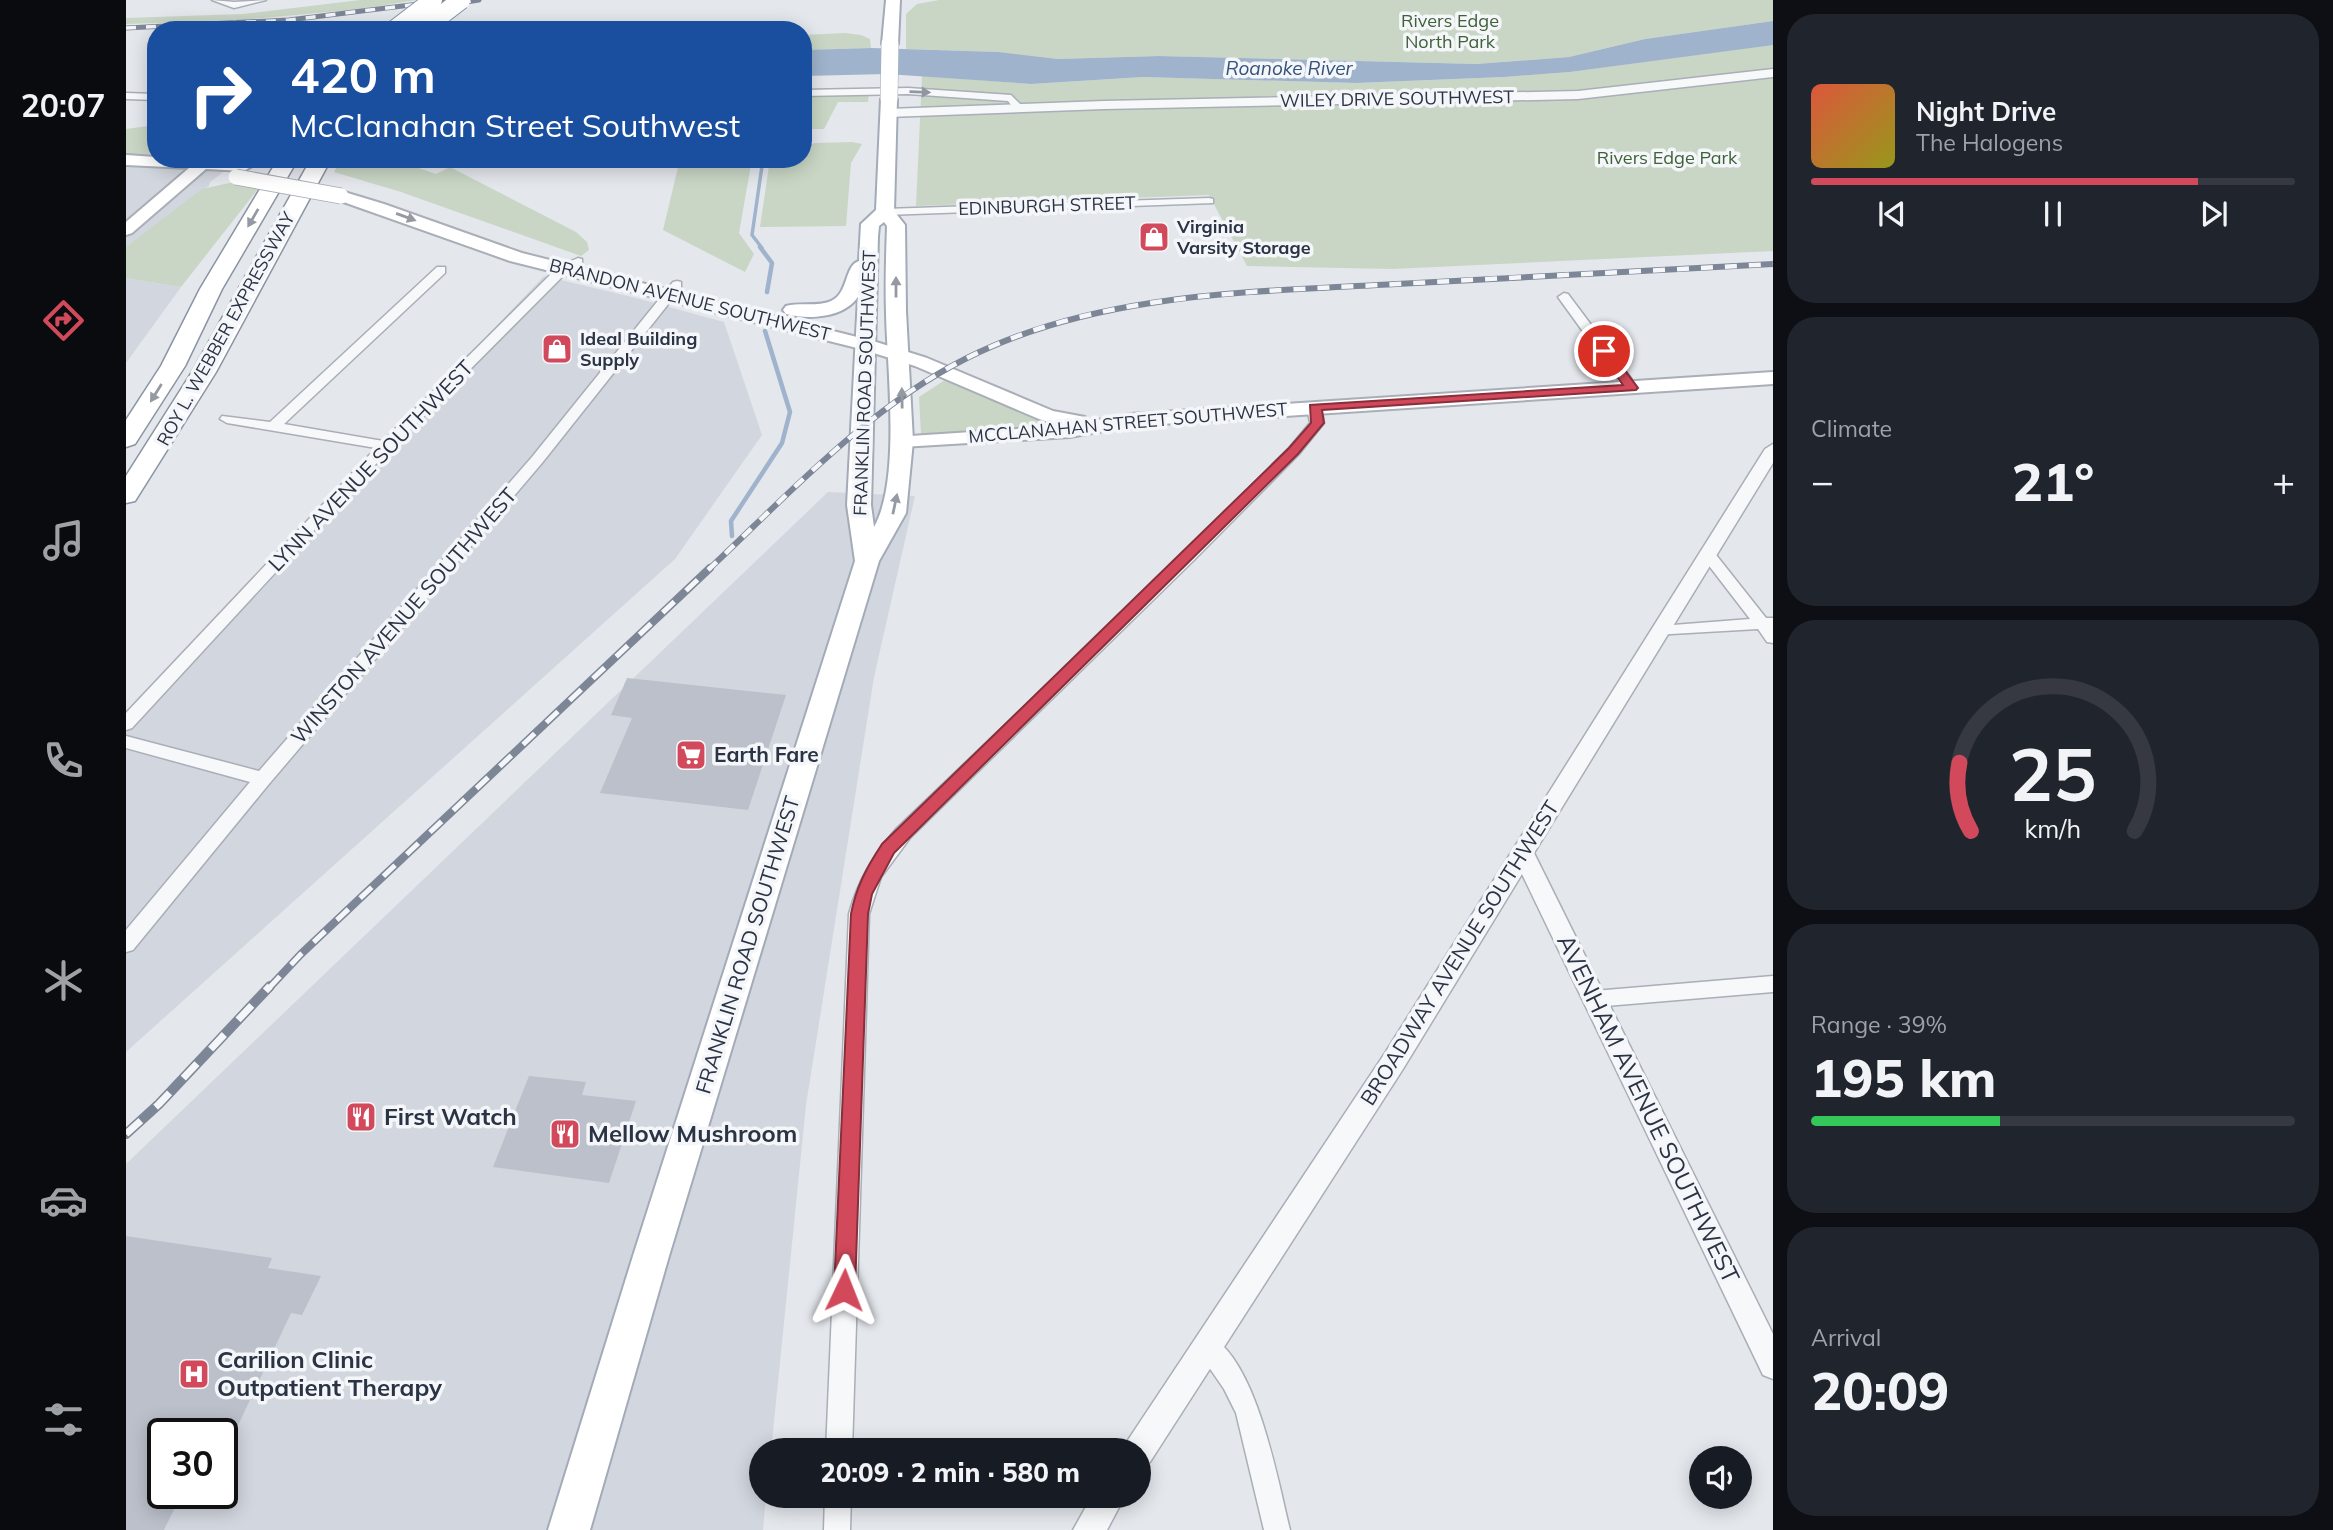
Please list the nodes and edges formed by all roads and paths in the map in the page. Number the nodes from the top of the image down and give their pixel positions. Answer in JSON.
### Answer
{"nodes":[{"id":1,"x":217,"y":0,"type":"edge"},
{"id":2,"x":261,"y":0,"type":"edge"},
{"id":3,"x":433,"y":0,"type":"edge"},
{"id":4,"x":461,"y":0,"type":"edge"},
{"id":5,"x":893,"y":0,"type":"edge"},
{"id":6,"x":406,"y":21,"type":"edge"},
{"id":7,"x":434,"y":21,"type":"edge"},
{"id":8,"x":1773,"y":73,"type":"edge"},
{"id":9,"x":812,"y":93,"type":"edge"},
{"id":10,"x":126,"y":96,"type":"edge"},
{"id":11,"x":147,"y":97,"type":"edge"},
{"id":12,"x":888,"y":106,"type":"junction"},
{"id":13,"x":1019,"y":108,"type":"junction"},
{"id":14,"x":126,"y":160,"type":"edge"},
{"id":15,"x":147,"y":161,"type":"edge"},
{"id":16,"x":198,"y":168,"type":"edge"},
{"id":17,"x":228,"y":168,"type":"edge"},
{"id":18,"x":283,"y":168,"type":"edge"},
{"id":19,"x":316,"y":168,"type":"edge"},
{"id":20,"x":240,"y":171,"type":"junction"},
{"id":21,"x":126,"y":172,"type":"edge"},
{"id":22,"x":192,"y":174,"type":"junction"},
{"id":23,"x":344,"y":190,"type":"junction"},
{"id":24,"x":1209,"y":201,"type":"dead end"},
{"id":25,"x":885,"y":212,"type":"junction"},
{"id":26,"x":126,"y":230,"type":"edge"},
{"id":27,"x":869,"y":236,"type":"junction"},
{"id":28,"x":578,"y":262,"type":"junction"},
{"id":29,"x":441,"y":270,"type":"dead end"},
{"id":30,"x":562,"y":270,"type":"junction"},
{"id":31,"x":211,"y":289,"type":"junction"},
{"id":32,"x":673,"y":289,"type":"junction"},
{"id":33,"x":1564,"y":296,"type":"dead end"},
{"id":34,"x":793,"y":310,"type":"junction"},
{"id":35,"x":868,"y":337,"type":"junction"},
{"id":36,"x":898,"y":346,"type":"junction"},
{"id":37,"x":1773,"y":378,"type":"edge"},
{"id":38,"x":1632,"y":388,"type":"junction"},
{"id":39,"x":126,"y":405,"type":"edge"},
{"id":40,"x":1314,"y":407,"type":"junction"},
{"id":41,"x":227,"y":419,"type":"dead end"},
{"id":42,"x":1131,"y":420,"type":"junction"},
{"id":43,"x":274,"y":426,"type":"junction"},
{"id":44,"x":126,"y":439,"type":"edge"},
{"id":45,"x":902,"y":441,"type":"junction"},
{"id":46,"x":386,"y":446,"type":"junction"},
{"id":47,"x":1773,"y":449,"type":"edge"},
{"id":48,"x":126,"y":495,"type":"edge"},
{"id":49,"x":1708,"y":554,"type":"junction"},
{"id":50,"x":867,"y":561,"type":"junction"},
{"id":51,"x":1768,"y":623,"type":"edge"},
{"id":52,"x":1660,"y":631,"type":"junction"},
{"id":53,"x":1773,"y":638,"type":"edge"},
{"id":54,"x":126,"y":724,"type":"edge"},
{"id":55,"x":126,"y":742,"type":"edge"},
{"id":56,"x":263,"y":779,"type":"junction"},
{"id":57,"x":1523,"y":853,"type":"junction"},
{"id":58,"x":126,"y":944,"type":"edge"},
{"id":59,"x":1773,"y":984,"type":"edge"},
{"id":60,"x":1594,"y":999,"type":"junction"},
{"id":61,"x":1207,"y":1347,"type":"junction"},
{"id":62,"x":1773,"y":1365,"type":"edge"},
{"id":63,"x":839,"y":1438,"type":"edge"},
{"id":64,"x":1148,"y":1438,"type":"edge"},
{"id":65,"x":838,"y":1508,"type":"edge"},
{"id":66,"x":1103,"y":1508,"type":"edge"},
{"id":67,"x":569,"y":1530,"type":"edge"},
{"id":68,"x":837,"y":1530,"type":"edge"},
{"id":69,"x":1089,"y":1530,"type":"edge"},
{"id":70,"x":1277,"y":1530,"type":"edge"}],
"edges":[{"from":1,"to":2,"type":"street"},
{"from":3,"to":6,"type":"highway","bridge":true},
{"from":4,"to":7,"type":"highway","bridge":true},
{"from":5,"to":12,"type":"main road","name":"FRANKLIN ROAD SOUTHWEST","bridge":true},
{"from":8,"to":13,"type":"street","name":"WILEY DRIVE SOUTHWEST"},
{"from":9,"to":13,"type":"street","name":"WILEY DRIVE SOUTHWEST","one_way":true},
{"from":10,"to":11,"type":"street"},
{"from":12,"to":13,"type":"street","name":"WILEY DRIVE SOUTHWEST"},
{"from":12,"to":25,"type":"main road","name":"FRANKLIN ROAD SOUTHWEST"},
{"from":14,"to":15,"type":"main road","name":"BRANDON AVENUE SOUTHWEST"},
{"from":16,"to":22,"type":"main road"},
{"from":17,"to":20,"type":"main road","name":"BRANDON AVENUE SOUTHWEST"},
{"from":18,"to":31,"type":"highway","name":"ROY L. WEBBER EXPRESSWAY","one_way":true},
{"from":19,"to":48,"type":"highway","name":"ROY L. WEBBER EXPRESSWAY"},
{"from":20,"to":22,"type":"main road","name":"BRANDON AVENUE SOUTHWEST"},
{"from":20,"to":23,"type":"main road","name":"BRANDON AVENUE SOUTHWEST","bridge":true},
{"from":21,"to":22,"type":"main road","name":"BRANDON AVENUE SOUTHWEST"},
{"from":22,"to":26,"type":"main road"},
{"from":23,"to":28,"type":"main road","name":"BRANDON AVENUE SOUTHWEST"},
{"from":23,"to":30,"type":"main road","name":"BRANDON AVENUE SOUTHWEST","one_way":true},
{"from":24,"to":25,"type":"street","name":"EDINBURGH STREET"},
{"from":25,"to":27,"type":"main road","name":"FRANKLIN ROAD SOUTHWEST"},
{"from":36,"to":25,"type":"main road","name":"FRANKLIN ROAD SOUTHWEST","one_way":true},
{"from":27,"to":34,"type":"main road"},
{"from":27,"to":35,"type":"main road","name":"FRANKLIN ROAD SOUTHWEST"},
{"from":28,"to":30,"type":"street","name":"LYNN AVENUE SOUTHWEST"},
{"from":28,"to":32,"type":"main road","name":"BRANDON AVENUE SOUTHWEST"},
{"from":29,"to":43,"type":"street"},
{"from":30,"to":32,"type":"main road","name":"BRANDON AVENUE SOUTHWEST"},
{"from":30,"to":46,"type":"street","name":"LYNN AVENUE SOUTHWEST"},
{"from":31,"to":39,"type":"highway"},
{"from":31,"to":44,"type":"highway","name":"ROY L. WEBBER EXPRESSWAY","one_way":true},
{"from":32,"to":34,"type":"main road","name":"BRANDON AVENUE SOUTHWEST"},
{"from":32,"to":35,"type":"main road","name":"BRANDON AVENUE SOUTHWEST"},
{"from":32,"to":56,"type":"street","name":"WINSTON AVENUE SOUTHWEST"},
{"from":33,"to":38,"type":"street"},
{"from":34,"to":35,"type":"main road","name":"BRANDON AVENUE SOUTHWEST"},
{"from":35,"to":36,"type":"main road","name":"BRANDON AVENUE SOUTHWEST"},
{"from":35,"to":50,"type":"main road","name":"FRANKLIN ROAD SOUTHWEST"},
{"from":36,"to":42,"type":"main road","name":"BRANDON AVENUE SOUTHWEST"},
{"from":45,"to":36,"type":"main road","name":"FRANKLIN ROAD SOUTHWEST","one_way":true},
{"from":37,"to":38,"type":"main road","name":"MCCLANAHAN STREET SOUTHWEST"},
{"from":38,"to":40,"type":"main road","name":"MCCLANAHAN STREET SOUTHWEST"},
{"from":40,"to":42,"type":"main road","name":"MCCLANAHAN STREET SOUTHWEST"},
{"from":40,"to":63,"type":"street"},
{"from":41,"to":43,"type":"street"},
{"from":42,"to":45,"type":"main road","name":"MCCLANAHAN STREET SOUTHWEST"},
{"from":43,"to":46,"type":"street"},
{"from":50,"to":45,"type":"main road","name":"FRANKLIN ROAD SOUTHWEST","one_way":true},
{"from":46,"to":54,"type":"street","name":"LYNN AVENUE SOUTHWEST"},
{"from":47,"to":49,"type":"street","name":"BROADWAY AVENUE SOUTHWEST"},
{"from":49,"to":51,"type":"street"},
{"from":49,"to":52,"type":"street","name":"BROADWAY AVENUE SOUTHWEST"},
{"from":50,"to":67,"type":"main road","name":"FRANKLIN ROAD SOUTHWEST"},
{"from":51,"to":52,"type":"street"},
{"from":51,"to":53,"type":"street"},
{"from":52,"to":57,"type":"street","name":"BROADWAY AVENUE SOUTHWEST"},
{"from":55,"to":56,"type":"street"},
{"from":56,"to":58,"type":"street","name":"WINSTON AVENUE SOUTHWEST"},
{"from":57,"to":60,"type":"street","name":"AVENHAM AVENUE SOUTHWEST"},
{"from":57,"to":61,"type":"street","name":"BROADWAY AVENUE SOUTHWEST"},
{"from":59,"to":60,"type":"street"},
{"from":60,"to":62,"type":"street","name":"AVENHAM AVENUE SOUTHWEST"},
{"from":61,"to":64,"type":"street","name":"BROADWAY AVENUE SOUTHWEST"},
{"from":61,"to":70,"type":"street"},
{"from":65,"to":68,"type":"street"},
{"from":66,"to":69,"type":"street"}]}
